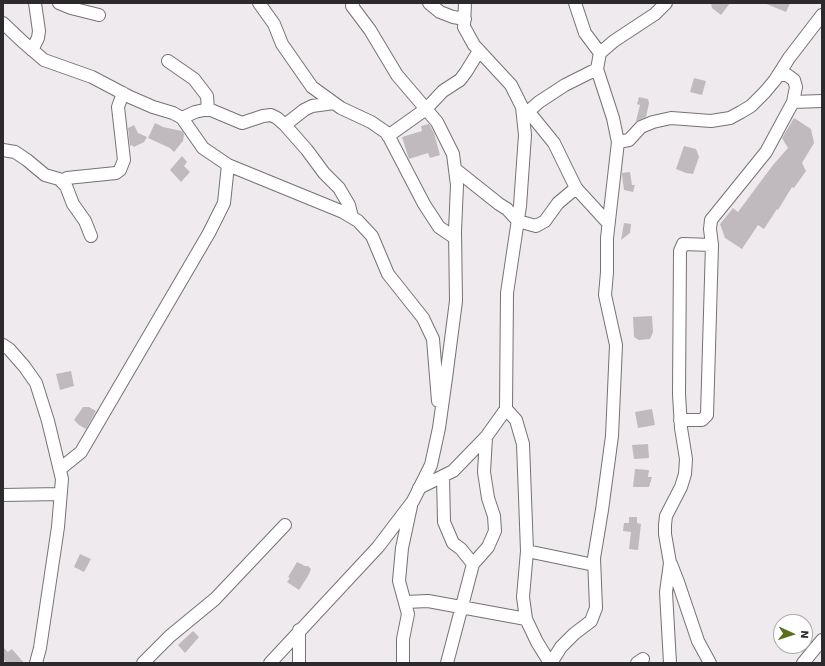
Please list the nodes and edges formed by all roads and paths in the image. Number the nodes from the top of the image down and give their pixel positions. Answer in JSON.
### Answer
{"nodes":[{"id":1,"x":35,"y":3,"type":"edge"},
{"id":2,"x":59,"y":3,"type":"edge"},
{"id":3,"x":259,"y":3,"type":"edge"},
{"id":4,"x":429,"y":3,"type":"edge"},
{"id":5,"x":465,"y":3,"type":"edge"},
{"id":6,"x":576,"y":3,"type":"edge"},
{"id":7,"x":666,"y":3,"type":"edge"},
{"id":8,"x":351,"y":4,"type":"edge"},
{"id":9,"x":99,"y":15,"type":"dead end"},
{"id":10,"x":822,"y":15,"type":"edge"},
{"id":11,"x":465,"y":19,"type":"junction"},
{"id":12,"x":3,"y":23,"type":"edge"},
{"id":13,"x":32,"y":50,"type":"junction"},
{"id":14,"x":479,"y":51,"type":"junction"},
{"id":15,"x":600,"y":53,"type":"junction"},
{"id":16,"x":168,"y":61,"type":"dead end"},
{"id":17,"x":597,"y":69,"type":"junction"},
{"id":18,"x":778,"y":75,"type":"junction"},
{"id":19,"x":123,"y":94,"type":"junction"},
{"id":20,"x":822,"y":101,"type":"edge"},
{"id":21,"x":792,"y":102,"type":"junction"},
{"id":22,"x":334,"y":103,"type":"junction"},
{"id":23,"x":426,"y":109,"type":"junction"},
{"id":24,"x":208,"y":110,"type":"junction"},
{"id":25,"x":526,"y":114,"type":"junction"},
{"id":26,"x":182,"y":118,"type":"junction"},
{"id":27,"x":285,"y":125,"type":"junction"},
{"id":28,"x":388,"y":136,"type":"junction"},
{"id":29,"x":618,"y":142,"type":"junction"},
{"id":30,"x":3,"y":150,"type":"edge"},
{"id":31,"x":228,"y":165,"type":"junction"},
{"id":32,"x":455,"y":169,"type":"junction"},
{"id":33,"x":62,"y":182,"type":"junction"},
{"id":34,"x":576,"y":188,"type":"junction"},
{"id":35,"x":352,"y":217,"type":"junction"},
{"id":36,"x":518,"y":221,"type":"junction"},
{"id":37,"x":608,"y":224,"type":"junction"},
{"id":38,"x":91,"y":236,"type":"dead end"},
{"id":39,"x":455,"y":238,"type":"junction"},
{"id":40,"x":712,"y":245,"type":"junction"},
{"id":41,"x":3,"y":345,"type":"edge"},
{"id":42,"x":506,"y":409,"type":"junction"},
{"id":43,"x":680,"y":420,"type":"junction"},
{"id":44,"x":439,"y":428,"type":"junction"},
{"id":45,"x":486,"y":438,"type":"junction"},
{"id":46,"x":60,"y":469,"type":"junction"},
{"id":47,"x":443,"y":476,"type":"junction"},
{"id":48,"x":419,"y":488,"type":"junction"},
{"id":49,"x":60,"y":494,"type":"junction"},
{"id":50,"x":3,"y":496,"type":"edge"},
{"id":51,"x":412,"y":501,"type":"junction"},
{"id":52,"x":284,"y":525,"type":"dead end"},
{"id":53,"x":527,"y":550,"type":"junction"},
{"id":54,"x":670,"y":563,"type":"junction"},
{"id":55,"x":473,"y":564,"type":"junction"},
{"id":56,"x":594,"y":566,"type":"junction"},
{"id":57,"x":405,"y":602,"type":"junction"},
{"id":58,"x":461,"y":608,"type":"junction"},
{"id":59,"x":526,"y":619,"type":"junction"},
{"id":60,"x":299,"y":630,"type":"junction"},
{"id":61,"x":822,"y":640,"type":"edge"},
{"id":62,"x":36,"y":663,"type":"edge"},
{"id":63,"x":143,"y":663,"type":"edge"},
{"id":64,"x":270,"y":663,"type":"edge"},
{"id":65,"x":299,"y":663,"type":"edge"},
{"id":66,"x":402,"y":663,"type":"edge"},
{"id":67,"x":447,"y":663,"type":"edge"},
{"id":68,"x":550,"y":663,"type":"edge"},
{"id":69,"x":670,"y":663,"type":"edge"},
{"id":70,"x":710,"y":663,"type":"edge"},
{"id":71,"x":803,"y":663,"type":"edge"}],
"edges":[{"from":1,"to":13,"type":"street"},
{"from":2,"to":9,"type":"street"},
{"from":3,"to":22,"type":"street"},
{"from":4,"to":11,"type":"street"},
{"from":5,"to":11,"type":"street"},
{"from":6,"to":15,"type":"street"},
{"from":7,"to":15,"type":"street"},
{"from":8,"to":23,"type":"street"},
{"from":10,"to":18,"type":"street"},
{"from":11,"to":14,"type":"street"},
{"from":12,"to":13,"type":"street"},
{"from":13,"to":19,"type":"street"},
{"from":14,"to":23,"type":"street"},
{"from":14,"to":25,"type":"street"},
{"from":15,"to":17,"type":"street"},
{"from":16,"to":24,"type":"street"},
{"from":17,"to":25,"type":"street"},
{"from":17,"to":29,"type":"street"},
{"from":18,"to":21,"type":"street"},
{"from":18,"to":29,"type":"street"},
{"from":19,"to":26,"type":"street"},
{"from":19,"to":33,"type":"street"},
{"from":20,"to":21,"type":"street"},
{"from":21,"to":40,"type":"street"},
{"from":22,"to":27,"type":"street"},
{"from":22,"to":28,"type":"street"},
{"from":23,"to":28,"type":"street"},
{"from":23,"to":32,"type":"street"},
{"from":24,"to":26,"type":"street"},
{"from":24,"to":27,"type":"street"},
{"from":25,"to":34,"type":"street"},
{"from":25,"to":36,"type":"street"},
{"from":26,"to":31,"type":"street"},
{"from":27,"to":35,"type":"street"},
{"from":28,"to":39,"type":"street"},
{"from":29,"to":37,"type":"street"},
{"from":30,"to":33,"type":"street"},
{"from":31,"to":35,"type":"street"},
{"from":31,"to":46,"type":"street"},
{"from":32,"to":36,"type":"street"},
{"from":32,"to":39,"type":"street"},
{"from":33,"to":38,"type":"street"},
{"from":34,"to":36,"type":"street"},
{"from":34,"to":37,"type":"street"},
{"from":35,"to":44,"type":"street"},
{"from":36,"to":42,"type":"street"},
{"from":37,"to":56,"type":"street"},
{"from":39,"to":44,"type":"street"},
{"from":40,"to":43,"type":"street"},
{"from":40,"to":43,"type":"street"},
{"from":41,"to":46,"type":"street"},
{"from":42,"to":45,"type":"street"},
{"from":42,"to":53,"type":"street"},
{"from":43,"to":54,"type":"street"},
{"from":44,"to":48,"type":"street"},
{"from":45,"to":47,"type":"street"},
{"from":45,"to":55,"type":"street"},
{"from":46,"to":49,"type":"street"},
{"from":47,"to":48,"type":"street"},
{"from":47,"to":55,"type":"street"},
{"from":48,"to":51,"type":"street"},
{"from":49,"to":50,"type":"street"},
{"from":49,"to":62,"type":"street"},
{"from":51,"to":57,"type":"street"},
{"from":51,"to":60,"type":"street"},
{"from":52,"to":63,"type":"street"},
{"from":53,"to":56,"type":"street"},
{"from":53,"to":59,"type":"street"},
{"from":54,"to":69,"type":"street"},
{"from":54,"to":70,"type":"street"},
{"from":55,"to":58,"type":"street"},
{"from":56,"to":68,"type":"street"},
{"from":57,"to":58,"type":"street"},
{"from":57,"to":66,"type":"street"},
{"from":58,"to":59,"type":"street"},
{"from":58,"to":67,"type":"street"},
{"from":59,"to":68,"type":"street"},
{"from":60,"to":64,"type":"street"},
{"from":60,"to":65,"type":"street"},
{"from":61,"to":71,"type":"street"}]}
